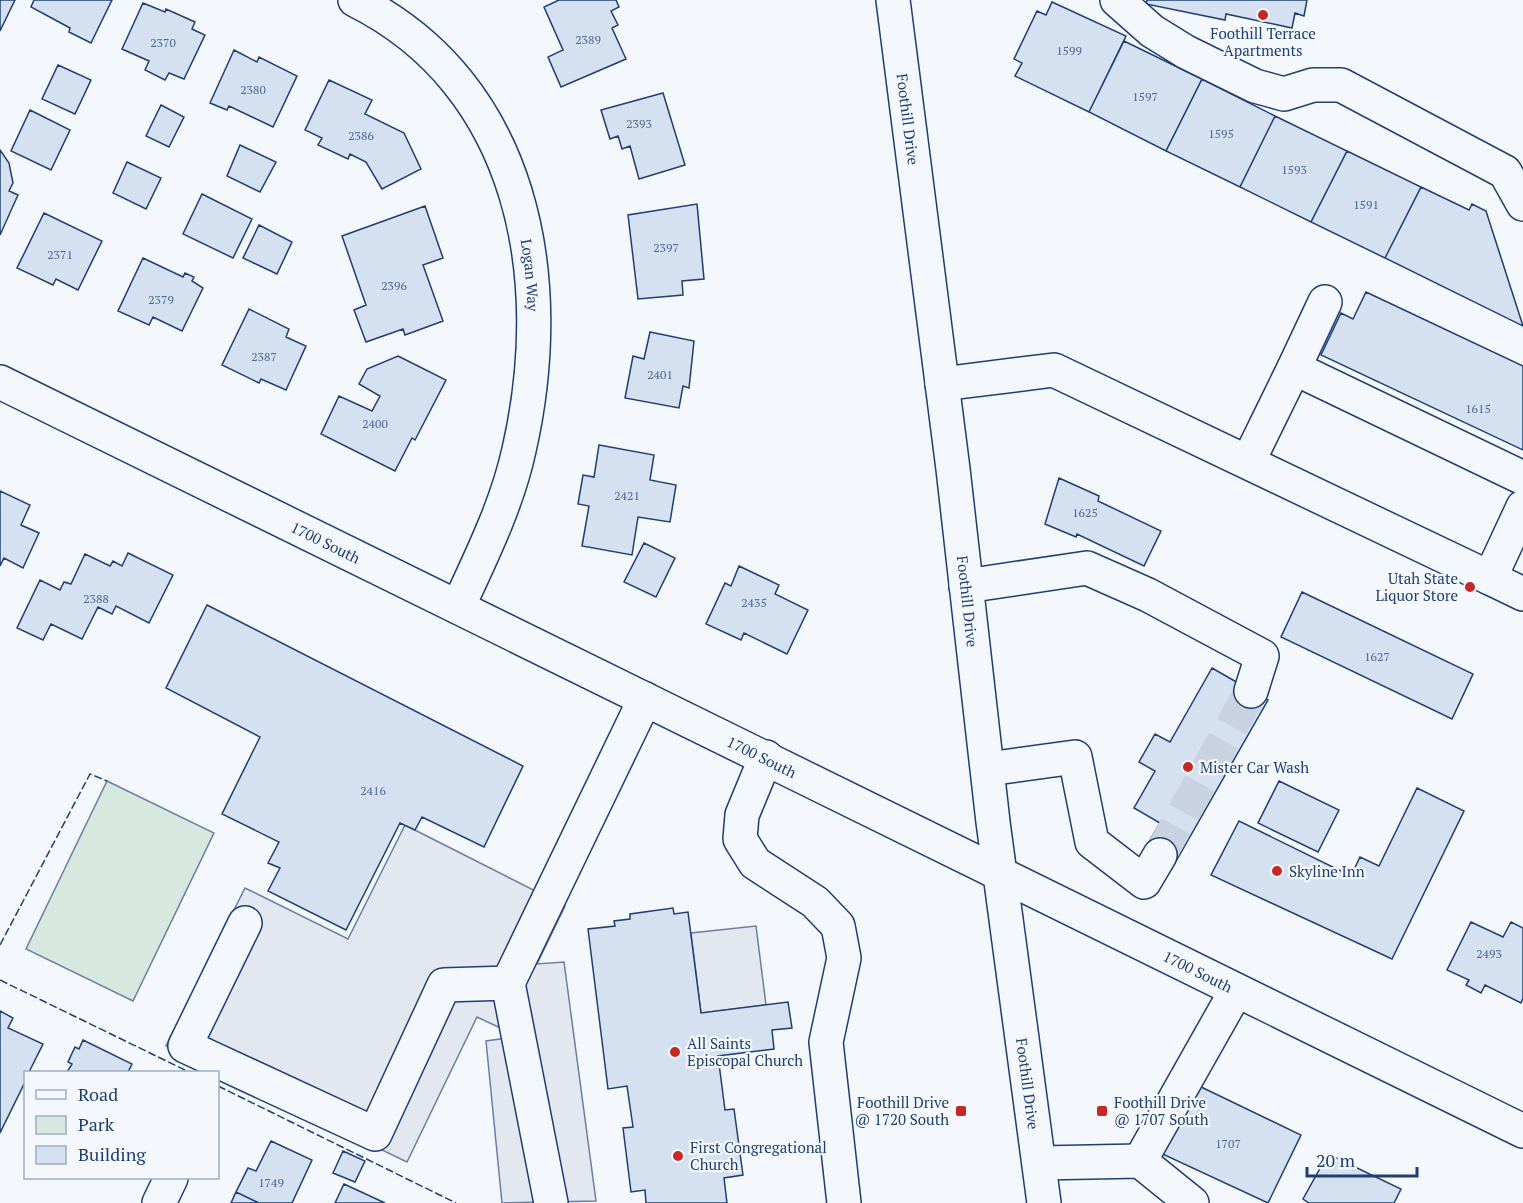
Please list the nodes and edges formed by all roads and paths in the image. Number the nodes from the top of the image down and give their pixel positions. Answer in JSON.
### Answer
{"nodes":[{"id":1,"x":355,"y":0,"type":"edge"},
{"id":2,"x":892,"y":0,"type":"edge"},
{"id":3,"x":1117,"y":0,"type":"edge"},
{"id":4,"x":1523,"y":204,"type":"edge"},
{"id":5,"x":1325,"y":302,"type":"dead end"},
{"id":6,"x":1294,"y":368,"type":"junction"},
{"id":7,"x":0,"y":382,"type":"edge"},
{"id":8,"x":942,"y":384,"type":"junction"},
{"id":9,"x":1248,"y":462,"type":"junction"},
{"id":10,"x":1523,"y":478,"type":"edge"},
{"id":11,"x":1523,"y":507,"type":"edge"},
{"id":12,"x":1490,"y":578,"type":"junction"},
{"id":13,"x":966,"y":586,"type":"junction"},
{"id":14,"x":1523,"y":594,"type":"edge"},
{"id":15,"x":458,"y":607,"type":"junction"},
{"id":16,"x":1251,"y":691,"type":"tunnel mouth"},
{"id":17,"x":645,"y":699,"type":"junction"},
{"id":18,"x":766,"y":757,"type":"junction"},
{"id":19,"x":988,"y":769,"type":"junction"},
{"id":20,"x":1160,"y":855,"type":"tunnel mouth"},
{"id":21,"x":1000,"y":872,"type":"junction"},
{"id":22,"x":245,"y":922,"type":"dead end"},
{"id":23,"x":508,"y":982,"type":"junction"},
{"id":24,"x":1236,"y":991,"type":"junction"},
{"id":25,"x":1523,"y":1131,"type":"edge"},
{"id":26,"x":1140,"y":1161,"type":"junction"},
{"id":27,"x":1040,"y":1162,"type":"junction"},
{"id":28,"x":171,"y":1179,"type":"edge"},
{"id":29,"x":159,"y":1203,"type":"edge"},
{"id":30,"x":551,"y":1203,"type":"edge"},
{"id":31,"x":844,"y":1203,"type":"edge"},
{"id":32,"x":1044,"y":1203,"type":"edge"},
{"id":33,"x":1192,"y":1203,"type":"edge"}],
"edges":[{"from":1,"to":15,"type":"street","name":"Logan Way"},
{"from":2,"to":8,"type":"street","name":"Foothill Drive"},
{"from":3,"to":4,"type":"street"},
{"from":5,"to":6,"type":"street"},
{"from":6,"to":9,"type":"street"},
{"from":6,"to":10,"type":"street"},
{"from":7,"to":15,"type":"street","name":"1700 South"},
{"from":8,"to":9,"type":"street"},
{"from":8,"to":13,"type":"street","name":"Foothill Drive"},
{"from":9,"to":12,"type":"street"},
{"from":11,"to":12,"type":"street"},
{"from":12,"to":14,"type":"street"},
{"from":13,"to":16,"type":"street"},
{"from":13,"to":19,"type":"street","name":"Foothill Drive"},
{"from":15,"to":17,"type":"street","name":"1700 South"},
{"from":17,"to":18,"type":"street","name":"1700 South"},
{"from":17,"to":23,"type":"street"},
{"from":18,"to":21,"type":"street","name":"1700 South"},
{"from":18,"to":31,"type":"street"},
{"from":19,"to":20,"type":"street"},
{"from":19,"to":21,"type":"street","name":"Foothill Drive"},
{"from":21,"to":24,"type":"street","name":"1700 South"},
{"from":21,"to":27,"type":"street","name":"Foothill Drive"},
{"from":22,"to":23,"type":"street"},
{"from":23,"to":30,"type":"street"},
{"from":24,"to":25,"type":"street","name":"1700 South"},
{"from":24,"to":26,"type":"street"},
{"from":26,"to":27,"type":"street"},
{"from":26,"to":33,"type":"street"},
{"from":27,"to":32,"type":"street","name":"Foothill Drive"},
{"from":28,"to":29,"type":"street"}]}
